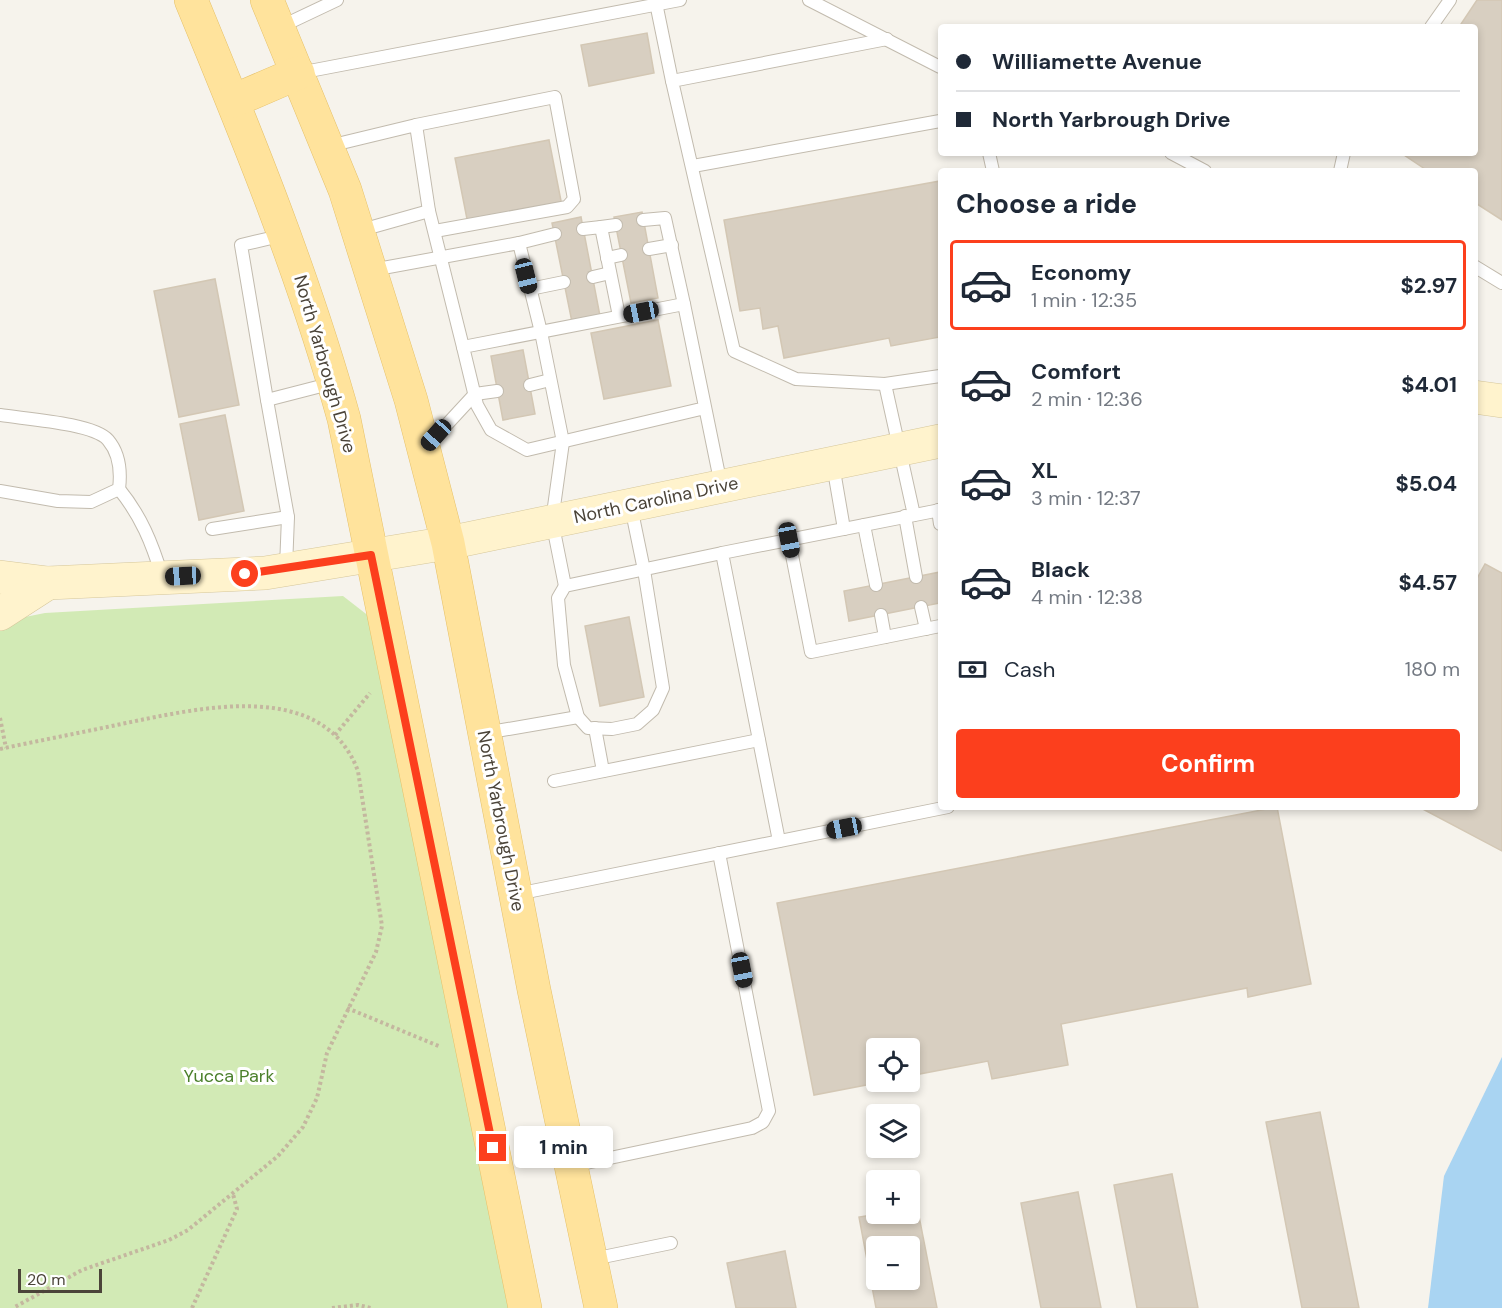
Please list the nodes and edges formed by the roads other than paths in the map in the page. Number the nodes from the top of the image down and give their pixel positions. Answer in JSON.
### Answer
{"nodes":[{"id":1,"x":191,"y":0,"type":"edge"},
{"id":2,"x":680,"y":0,"type":"edge"},
{"id":3,"x":810,"y":0,"type":"edge"},
{"id":4,"x":1450,"y":0,"type":"edge"},
{"id":5,"x":329,"y":1,"type":"edge"},
{"id":6,"x":656,"y":3,"type":"junction"},
{"id":7,"x":273,"y":14,"type":"edge"},
{"id":8,"x":1433,"y":24,"type":"edge"},
{"id":9,"x":887,"y":39,"type":"junction"},
{"id":10,"x":938,"y":66,"type":"edge"},
{"id":11,"x":298,"y":73,"type":"junction"},
{"id":12,"x":672,"y":81,"type":"junction"},
{"id":13,"x":233,"y":101,"type":"junction"},
{"id":14,"x":938,"y":121,"type":"edge"},
{"id":15,"x":416,"y":125,"type":"junction"},
{"id":16,"x":328,"y":147,"type":"junction"},
{"id":17,"x":1177,"y":156,"type":"edge"},
{"id":18,"x":693,"y":166,"type":"junction"},
{"id":19,"x":1199,"y":168,"type":"edge"},
{"id":20,"x":429,"y":211,"type":"junction"},
{"id":21,"x":643,"y":220,"type":"dead end"},
{"id":22,"x":616,"y":225,"type":"dead end"},
{"id":23,"x":601,"y":227,"type":"junction"},
{"id":24,"x":583,"y":229,"type":"dead end"},
{"id":25,"x":358,"y":231,"type":"junction"},
{"id":26,"x":435,"y":231,"type":"junction"},
{"id":27,"x":555,"y":234,"type":"dead end"},
{"id":28,"x":285,"y":235,"type":"junction"},
{"id":29,"x":519,"y":243,"type":"junction"},
{"id":30,"x":672,"y":245,"type":"junction"},
{"id":31,"x":649,"y":249,"type":"dead end"},
{"id":32,"x":621,"y":255,"type":"dead end"},
{"id":33,"x":441,"y":256,"type":"junction"},
{"id":34,"x":607,"y":258,"type":"junction"},
{"id":35,"x":1478,"y":268,"type":"edge"},
{"id":36,"x":372,"y":270,"type":"junction"},
{"id":37,"x":610,"y":273,"type":"junction"},
{"id":38,"x":593,"y":277,"type":"dead end"},
{"id":39,"x":564,"y":282,"type":"dead end"},
{"id":40,"x":1502,"y":283,"type":"edge"},
{"id":41,"x":530,"y":289,"type":"junction"},
{"id":42,"x":684,"y":304,"type":"junction"},
{"id":43,"x":619,"y":316,"type":"junction"},
{"id":44,"x":541,"y":332,"type":"junction"},
{"id":45,"x":463,"y":347,"type":"junction"},
{"id":46,"x":938,"y":376,"type":"edge"},
{"id":47,"x":550,"y":380,"type":"junction"},
{"id":48,"x":334,"y":383,"type":"junction"},
{"id":49,"x":885,"y":384,"type":"junction"},
{"id":50,"x":530,"y":385,"type":"dead end"},
{"id":51,"x":497,"y":391,"type":"dead end"},
{"id":52,"x":475,"y":393,"type":"junction"},
{"id":53,"x":1478,"y":398,"type":"edge"},
{"id":54,"x":267,"y":400,"type":"junction"},
{"id":55,"x":1502,"y":401,"type":"edge"},
{"id":56,"x":705,"y":408,"type":"junction"},
{"id":57,"x":0,"y":415,"type":"edge"},
{"id":58,"x":938,"y":441,"type":"edge"},
{"id":59,"x":563,"y":442,"type":"junction"},
{"id":60,"x":424,"y":449,"type":"junction"},
{"id":61,"x":900,"y":449,"type":"junction"},
{"id":62,"x":833,"y":463,"type":"junction"},
{"id":63,"x":721,"y":486,"type":"junction"},
{"id":64,"x":119,"y":489,"type":"junction"},
{"id":65,"x":0,"y":491,"type":"edge"},
{"id":66,"x":630,"y":505,"type":"junction"},
{"id":67,"x":938,"y":510,"type":"edge"},
{"id":68,"x":909,"y":516,"type":"junction"},
{"id":69,"x":288,"y":517,"type":"junction"},
{"id":70,"x":552,"y":521,"type":"junction"},
{"id":71,"x":864,"y":525,"type":"junction"},
{"id":72,"x":212,"y":529,"type":"dead end"},
{"id":73,"x":844,"y":529,"type":"junction"},
{"id":74,"x":789,"y":540,"type":"junction"},
{"id":75,"x":448,"y":543,"type":"junction"},
{"id":76,"x":722,"y":553,"type":"junction"},
{"id":77,"x":371,"y":555,"type":"junction"},
{"id":78,"x":286,"y":569,"type":"junction"},
{"id":79,"x":644,"y":570,"type":"junction"},
{"id":80,"x":0,"y":577,"type":"edge"},
{"id":81,"x":163,"y":577,"type":"junction"},
{"id":82,"x":916,"y":577,"type":"dead end"},
{"id":83,"x":48,"y":583,"type":"junction"},
{"id":84,"x":876,"y":585,"type":"dead end"},
{"id":85,"x":566,"y":586,"type":"junction"},
{"id":86,"x":921,"y":607,"type":"dead end"},
{"id":87,"x":0,"y":614,"type":"edge"},
{"id":88,"x":881,"y":615,"type":"dead end"},
{"id":89,"x":938,"y":626,"type":"edge"},
{"id":90,"x":926,"y":629,"type":"junction"},
{"id":91,"x":885,"y":637,"type":"junction"},
{"id":92,"x":578,"y":717,"type":"junction"},
{"id":93,"x":595,"y":728,"type":"junction"},
{"id":94,"x":483,"y":733,"type":"junction"},
{"id":95,"x":759,"y":740,"type":"junction"},
{"id":96,"x":603,"y":771,"type":"junction"},
{"id":97,"x":554,"y":782,"type":"dead end"},
{"id":98,"x":938,"y":809,"type":"edge"},
{"id":99,"x":779,"y":841,"type":"junction"},
{"id":100,"x":719,"y":853,"type":"junction"},
{"id":101,"x":516,"y":894,"type":"junction"},
{"id":102,"x":571,"y":1166,"type":"junction"},
{"id":103,"x":671,"y":1243,"type":"dead end"},
{"id":104,"x":591,"y":1259,"type":"junction"},
{"id":105,"x":525,"y":1308,"type":"edge"},
{"id":106,"x":601,"y":1308,"type":"edge"}],
"edges":[{"from":1,"to":13,"type":"main road","name":"North Yarbrough Drive"},
{"from":2,"to":6,"type":"lane"},
{"from":3,"to":9,"type":"lane"},
{"from":4,"to":8,"type":"lane"},
{"from":5,"to":7,"type":"lane"},
{"from":6,"to":11,"type":"lane"},
{"from":6,"to":12,"type":"lane"},
{"from":7,"to":11,"type":"main road","name":"North Yarbrough Drive"},
{"from":9,"to":10,"type":"lane"},
{"from":9,"to":12,"type":"lane"},
{"from":11,"to":13,"type":"main road"},
{"from":11,"to":16,"type":"main road","name":"North Yarbrough Drive"},
{"from":12,"to":18,"type":"lane"},
{"from":13,"to":28,"type":"main road","name":"North Yarbrough Drive"},
{"from":14,"to":18,"type":"lane"},
{"from":15,"to":16,"type":"lane"},
{"from":15,"to":20,"type":"lane"},
{"from":15,"to":26,"type":"lane"},
{"from":16,"to":25,"type":"main road","name":"North Yarbrough Drive"},
{"from":17,"to":19,"type":"lane"},
{"from":18,"to":49,"type":"lane"},
{"from":20,"to":25,"type":"lane"},
{"from":20,"to":26,"type":"lane"},
{"from":21,"to":30,"type":"lane"},
{"from":22,"to":23,"type":"lane"},
{"from":23,"to":24,"type":"lane"},
{"from":23,"to":34,"type":"lane"},
{"from":25,"to":36,"type":"main road","name":"North Yarbrough Drive"},
{"from":26,"to":33,"type":"lane"},
{"from":27,"to":29,"type":"lane"},
{"from":28,"to":48,"type":"main road","name":"North Yarbrough Drive"},
{"from":28,"to":54,"type":"lane"},
{"from":29,"to":33,"type":"lane"},
{"from":29,"to":41,"type":"lane"},
{"from":30,"to":31,"type":"lane"},
{"from":30,"to":42,"type":"lane"},
{"from":32,"to":34,"type":"lane"},
{"from":33,"to":36,"type":"lane"},
{"from":33,"to":45,"type":"lane"},
{"from":34,"to":37,"type":"lane"},
{"from":35,"to":40,"type":"lane"},
{"from":36,"to":60,"type":"main road","name":"North Yarbrough Drive"},
{"from":37,"to":38,"type":"lane"},
{"from":37,"to":43,"type":"lane"},
{"from":39,"to":41,"type":"lane"},
{"from":41,"to":44,"type":"lane"},
{"from":42,"to":43,"type":"lane"},
{"from":42,"to":56,"type":"lane"},
{"from":43,"to":44,"type":"lane"},
{"from":44,"to":45,"type":"lane"},
{"from":44,"to":47,"type":"lane"},
{"from":45,"to":52,"type":"lane"},
{"from":46,"to":49,"type":"lane"},
{"from":47,"to":50,"type":"lane"},
{"from":47,"to":59,"type":"lane"},
{"from":48,"to":54,"type":"lane"},
{"from":48,"to":77,"type":"main road","name":"North Yarbrough Drive"},
{"from":49,"to":61,"type":"lane"},
{"from":51,"to":52,"type":"lane"},
{"from":52,"to":59,"type":"lane"},
{"from":52,"to":60,"type":"lane"},
{"from":53,"to":55,"type":"main road"},
{"from":54,"to":69,"type":"lane"},
{"from":56,"to":59,"type":"lane"},
{"from":56,"to":63,"type":"lane"},
{"from":57,"to":64,"type":"lane"},
{"from":58,"to":61,"type":"main road","name":"North Carolina Drive"},
{"from":59,"to":70,"type":"lane"},
{"from":60,"to":75,"type":"main road","name":"North Yarbrough Drive"},
{"from":61,"to":62,"type":"main road","name":"North Carolina Drive"},
{"from":61,"to":68,"type":"lane"},
{"from":62,"to":63,"type":"main road","name":"North Carolina Drive"},
{"from":62,"to":73,"type":"lane"},
{"from":63,"to":66,"type":"main road","name":"North Carolina Drive"},
{"from":64,"to":65,"type":"lane"},
{"from":64,"to":81,"type":"lane"},
{"from":66,"to":70,"type":"main road","name":"North Carolina Drive"},
{"from":66,"to":79,"type":"lane"},
{"from":67,"to":68,"type":"lane"},
{"from":68,"to":71,"type":"lane"},
{"from":68,"to":82,"type":"lane"},
{"from":69,"to":72,"type":"lane"},
{"from":69,"to":78,"type":"lane"},
{"from":70,"to":75,"type":"main road","name":"North Carolina Drive"},
{"from":70,"to":85,"type":"lane"},
{"from":71,"to":73,"type":"lane"},
{"from":71,"to":84,"type":"lane"},
{"from":73,"to":74,"type":"lane"},
{"from":74,"to":76,"type":"lane"},
{"from":74,"to":91,"type":"lane"},
{"from":75,"to":77,"type":"main road","name":"North Carolina Drive"},
{"from":75,"to":94,"type":"main road","name":"North Yarbrough Drive"},
{"from":76,"to":79,"type":"lane"},
{"from":76,"to":95,"type":"lane"},
{"from":77,"to":78,"type":"main road","name":"North Carolina Drive"},
{"from":77,"to":105,"type":"main road","name":"North Yarbrough Drive"},
{"from":78,"to":81,"type":"main road","name":"North Carolina Drive"},
{"from":79,"to":85,"type":"lane"},
{"from":79,"to":93,"type":"lane"},
{"from":80,"to":83,"type":"main road","name":"North Carolina Drive"},
{"from":81,"to":83,"type":"main road","name":"North Carolina Drive"},
{"from":83,"to":87,"type":"main road"},
{"from":85,"to":92,"type":"lane"},
{"from":86,"to":90,"type":"lane"},
{"from":88,"to":91,"type":"lane"},
{"from":89,"to":90,"type":"lane"},
{"from":90,"to":91,"type":"lane"},
{"from":92,"to":93,"type":"lane"},
{"from":92,"to":94,"type":"lane"},
{"from":93,"to":96,"type":"lane"},
{"from":94,"to":101,"type":"main road","name":"North Yarbrough Drive"},
{"from":95,"to":96,"type":"lane"},
{"from":95,"to":99,"type":"lane"},
{"from":96,"to":97,"type":"lane"},
{"from":98,"to":99,"type":"lane"},
{"from":99,"to":100,"type":"lane"},
{"from":100,"to":101,"type":"lane"},
{"from":100,"to":102,"type":"lane"},
{"from":101,"to":102,"type":"main road","name":"North Yarbrough Drive"},
{"from":102,"to":104,"type":"main road","name":"North Yarbrough Drive"},
{"from":103,"to":104,"type":"lane"},
{"from":104,"to":106,"type":"main road","name":"North Yarbrough Drive"}]}
